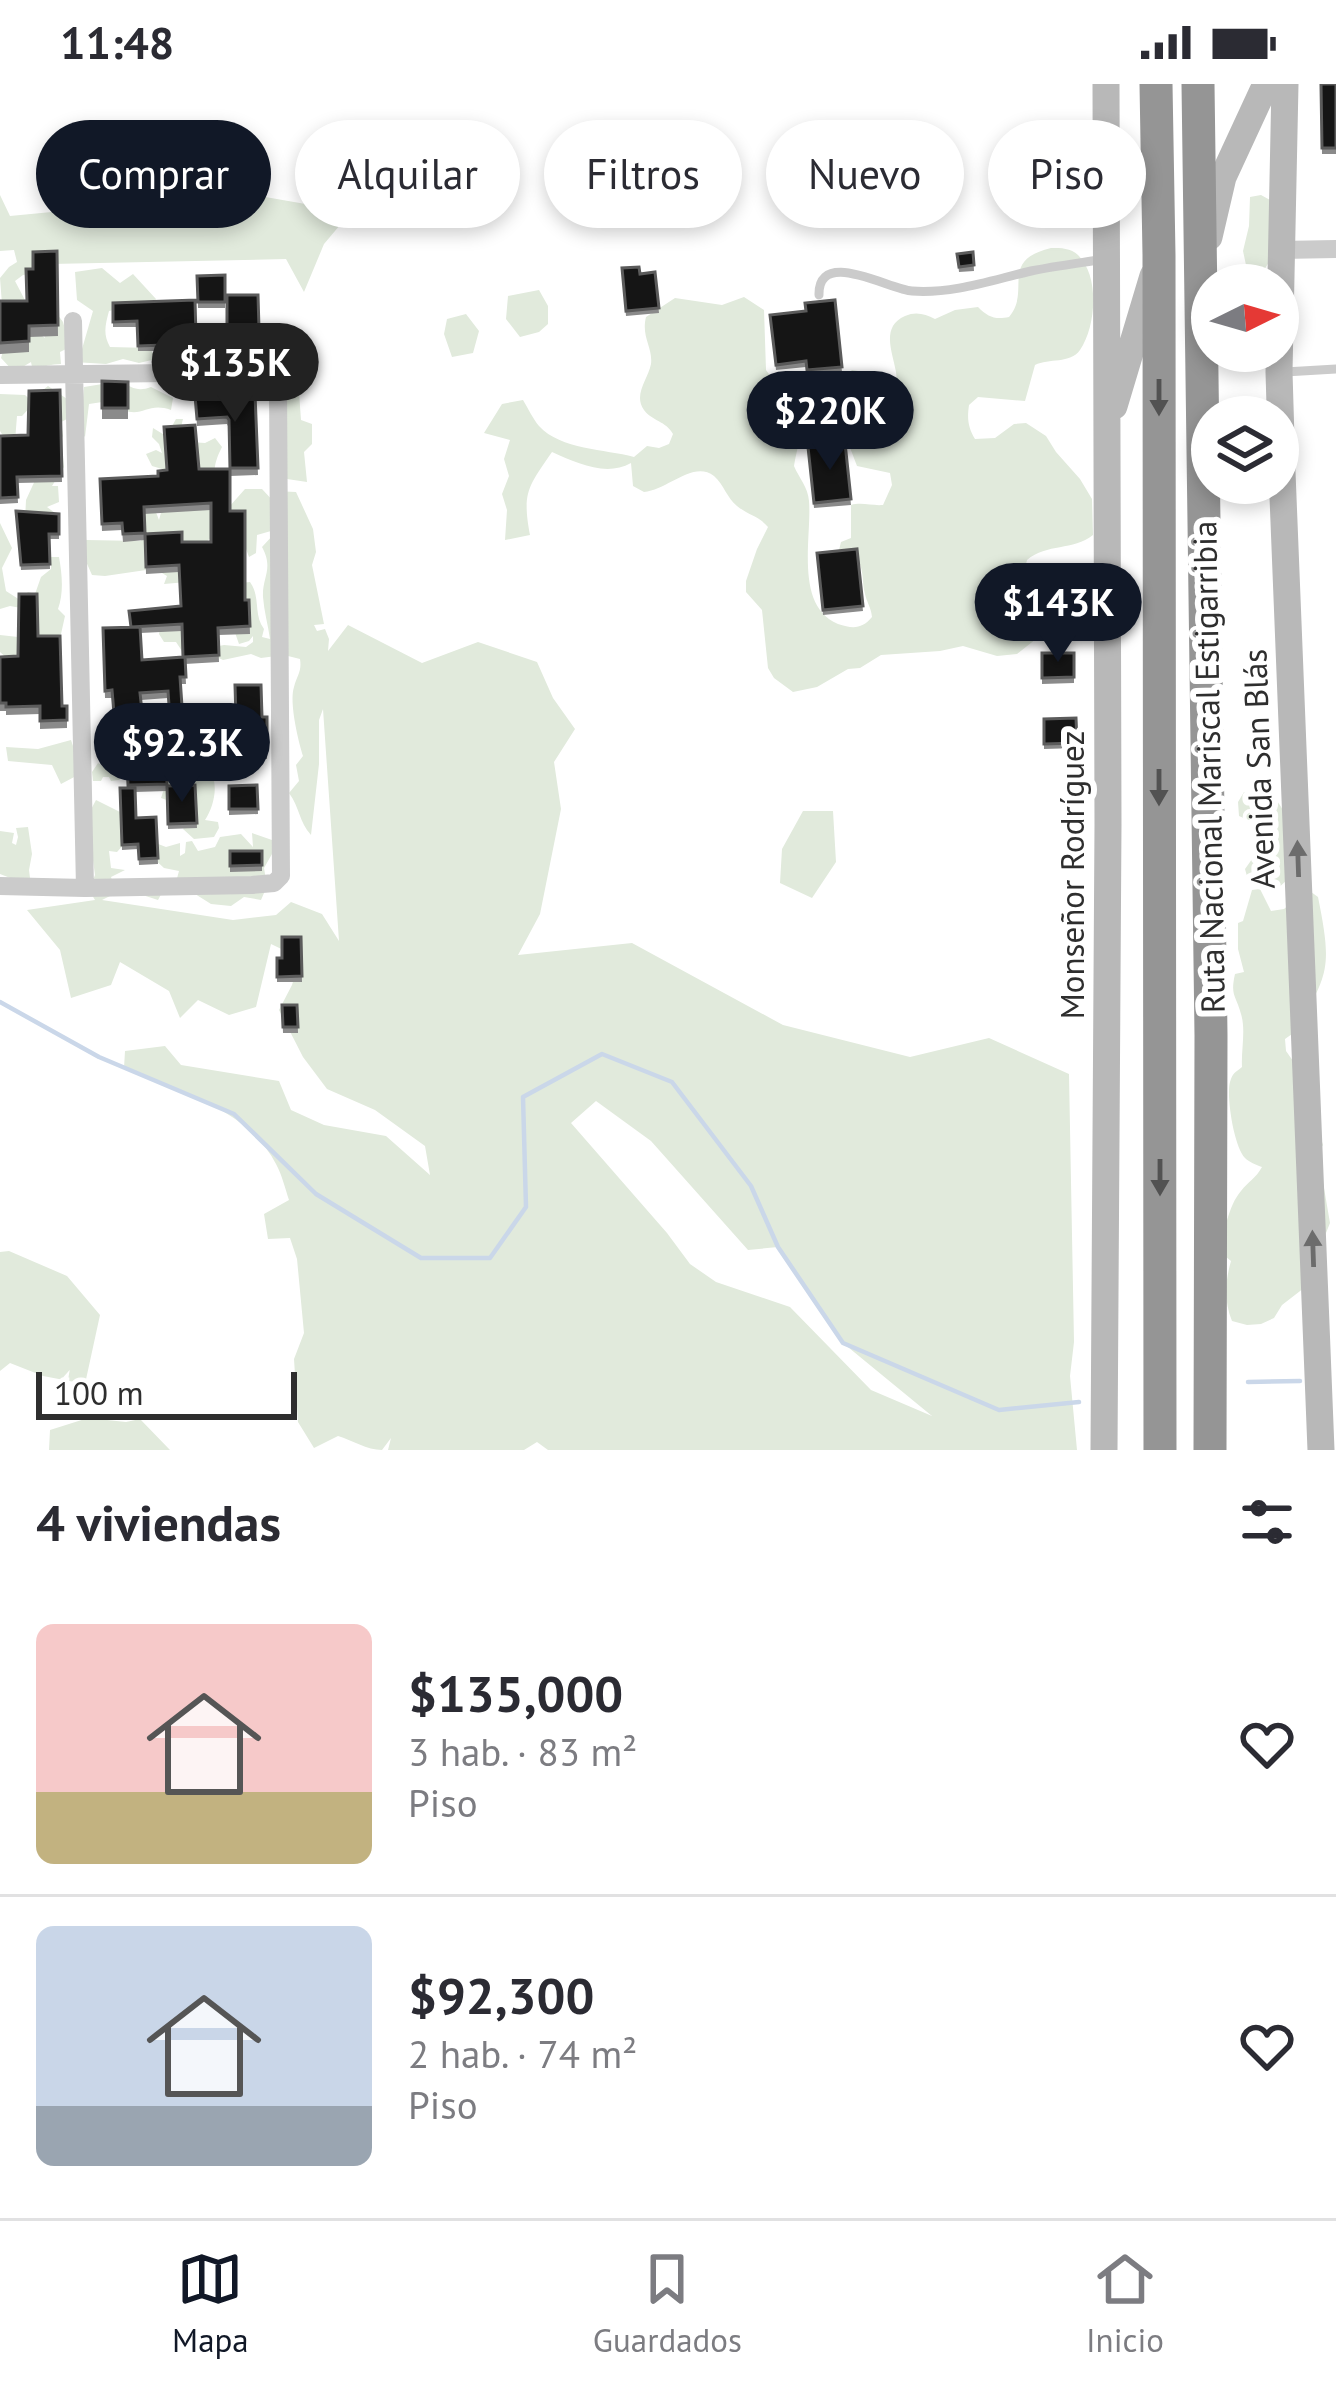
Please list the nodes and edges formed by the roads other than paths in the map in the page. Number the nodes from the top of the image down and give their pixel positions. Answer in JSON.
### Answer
{"nodes":[{"id":1,"x":1106,"y":84,"type":"edge"},
{"id":2,"x":1156,"y":84,"type":"edge"},
{"id":3,"x":1198,"y":84,"type":"edge"},
{"id":4,"x":1266,"y":84,"type":"edge"},
{"id":5,"x":1285,"y":84,"type":"edge"},
{"id":6,"x":1336,"y":249,"type":"edge"},
{"id":7,"x":1281,"y":250,"type":"junction"},
{"id":8,"x":1160,"y":255,"type":"junction"},
{"id":9,"x":1105,"y":259,"type":"junction"},
{"id":10,"x":1202,"y":264,"type":"edge"},
{"id":11,"x":1204,"y":264,"type":"edge"},
{"id":12,"x":1281,"y":264,"type":"edge"},
{"id":13,"x":819,"y":295,"type":"dead end"},
{"id":14,"x":73,"y":321,"type":"dead end"},
{"id":15,"x":1336,"y":369,"type":"edge"},
{"id":16,"x":1299,"y":371,"type":"edge"},
{"id":17,"x":1203,"y":372,"type":"edge"},
{"id":18,"x":1279,"y":372,"type":"edge"},
{"id":19,"x":74,"y":374,"type":"junction"},
{"id":20,"x":0,"y":375,"type":"edge"},
{"id":21,"x":1106,"y":432,"type":"junction"},
{"id":22,"x":0,"y":886,"type":"edge"},
{"id":23,"x":85,"y":888,"type":"junction"},
{"id":24,"x":1104,"y":1450,"type":"edge"},
{"id":25,"x":1160,"y":1450,"type":"edge"},
{"id":26,"x":1210,"y":1450,"type":"edge"},
{"id":27,"x":1321,"y":1450,"type":"edge"}],
"edges":[{"from":1,"to":9,"type":"street","name":"Monseñor Rodríguez"},
{"from":2,"to":8,"type":"highway","name":"Ruta Nacional Mariscal Estigarribia"},
{"from":3,"to":10,"type":"highway","name":"Ruta Nacional Mariscal Estigarribia"},
{"from":4,"to":11,"type":"street"},
{"from":5,"to":7,"type":"street","name":"Avenida San Blás"},
{"from":6,"to":7,"type":"street"},
{"from":7,"to":12,"type":"street","name":"Avenida San Blás"},
{"from":8,"to":21,"type":"street"},
{"from":8,"to":25,"type":"highway","name":"Ruta Nacional Mariscal Estigarribia","one_way":true},
{"from":9,"to":13,"type":"lane"},
{"from":9,"to":21,"type":"street","name":"Monseñor Rodríguez"},
{"from":14,"to":19,"type":"street"},
{"from":15,"to":16,"type":"lane"},
{"from":17,"to":26,"type":"highway","name":"Ruta Nacional Mariscal Estigarribia"},
{"from":27,"to":18,"type":"street","name":"Avenida San Blás","one_way":true},
{"from":19,"to":20,"type":"street"},
{"from":19,"to":23,"type":"street"},
{"from":19,"to":23,"type":"street"},
{"from":21,"to":24,"type":"street","name":"Monseñor Rodríguez"},
{"from":22,"to":23,"type":"street"}]}
